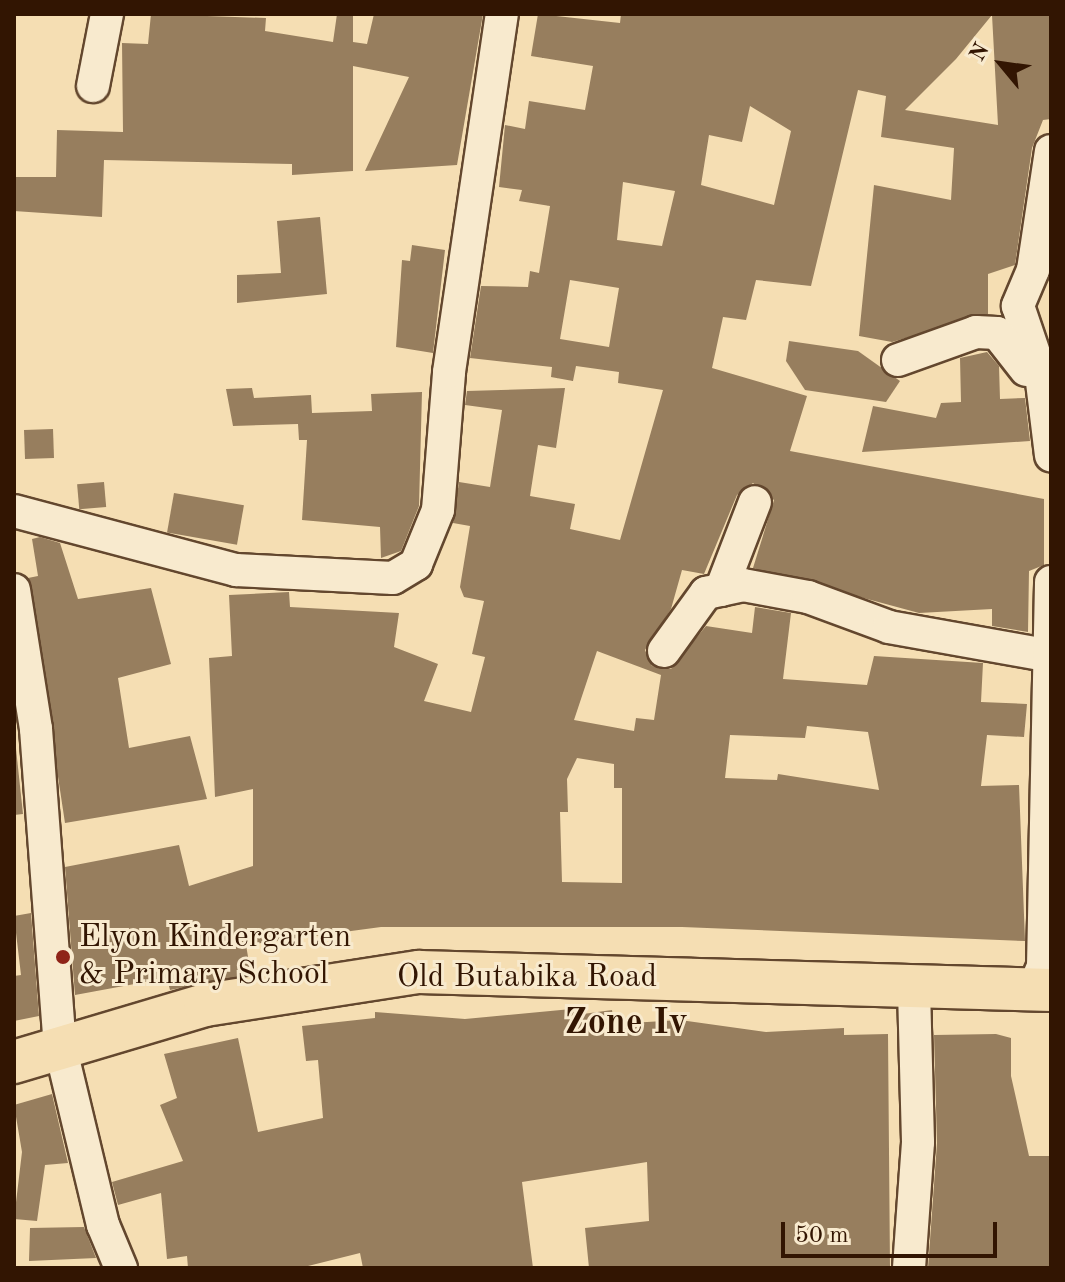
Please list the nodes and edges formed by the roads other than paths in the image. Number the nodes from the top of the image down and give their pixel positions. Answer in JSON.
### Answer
{"nodes":[{"id":1,"x":107,"y":14,"type":"edge"},
{"id":2,"x":502,"y":14,"type":"edge"},
{"id":3,"x":93,"y":86,"type":"dead end"},
{"id":4,"x":1051,"y":151,"type":"edge"},
{"id":5,"x":898,"y":360,"type":"dead end"},
{"id":6,"x":1044,"y":395,"type":"junction"},
{"id":7,"x":1051,"y":455,"type":"edge"},
{"id":8,"x":755,"y":502,"type":"dead end"},
{"id":9,"x":14,"y":511,"type":"edge"},
{"id":10,"x":1051,"y":582,"type":"edge"},
{"id":11,"x":14,"y":590,"type":"edge"},
{"id":12,"x":721,"y":590,"type":"junction"},
{"id":13,"x":664,"y":651,"type":"dead end"},
{"id":14,"x":1046,"y":655,"type":"junction"},
{"id":15,"x":914,"y":989,"type":"junction"},
{"id":16,"x":1042,"y":990,"type":"edge"},
{"id":17,"x":60,"y":1046,"type":"junction"},
{"id":18,"x":14,"y":1062,"type":"edge"},
{"id":19,"x":121,"y":1268,"type":"edge"},
{"id":20,"x":909,"y":1268,"type":"edge"}],
"edges":[{"from":1,"to":3,"type":"street"},
{"from":2,"to":9,"type":"street"},
{"from":4,"to":6,"type":"street"},
{"from":5,"to":6,"type":"street"},
{"from":6,"to":7,"type":"street"},
{"from":8,"to":12,"type":"street"},
{"from":10,"to":14,"type":"street"},
{"from":11,"to":17,"type":"street"},
{"from":12,"to":13,"type":"street"},
{"from":12,"to":14,"type":"street"},
{"from":14,"to":16,"type":"street"},
{"from":15,"to":16,"type":"main road","name":"Old Butabika Road"},
{"from":15,"to":17,"type":"main road","name":"Old Butabika Road"},
{"from":15,"to":20,"type":"street"},
{"from":17,"to":18,"type":"main road","name":"Old Butabika Road"},
{"from":17,"to":19,"type":"street"}]}
